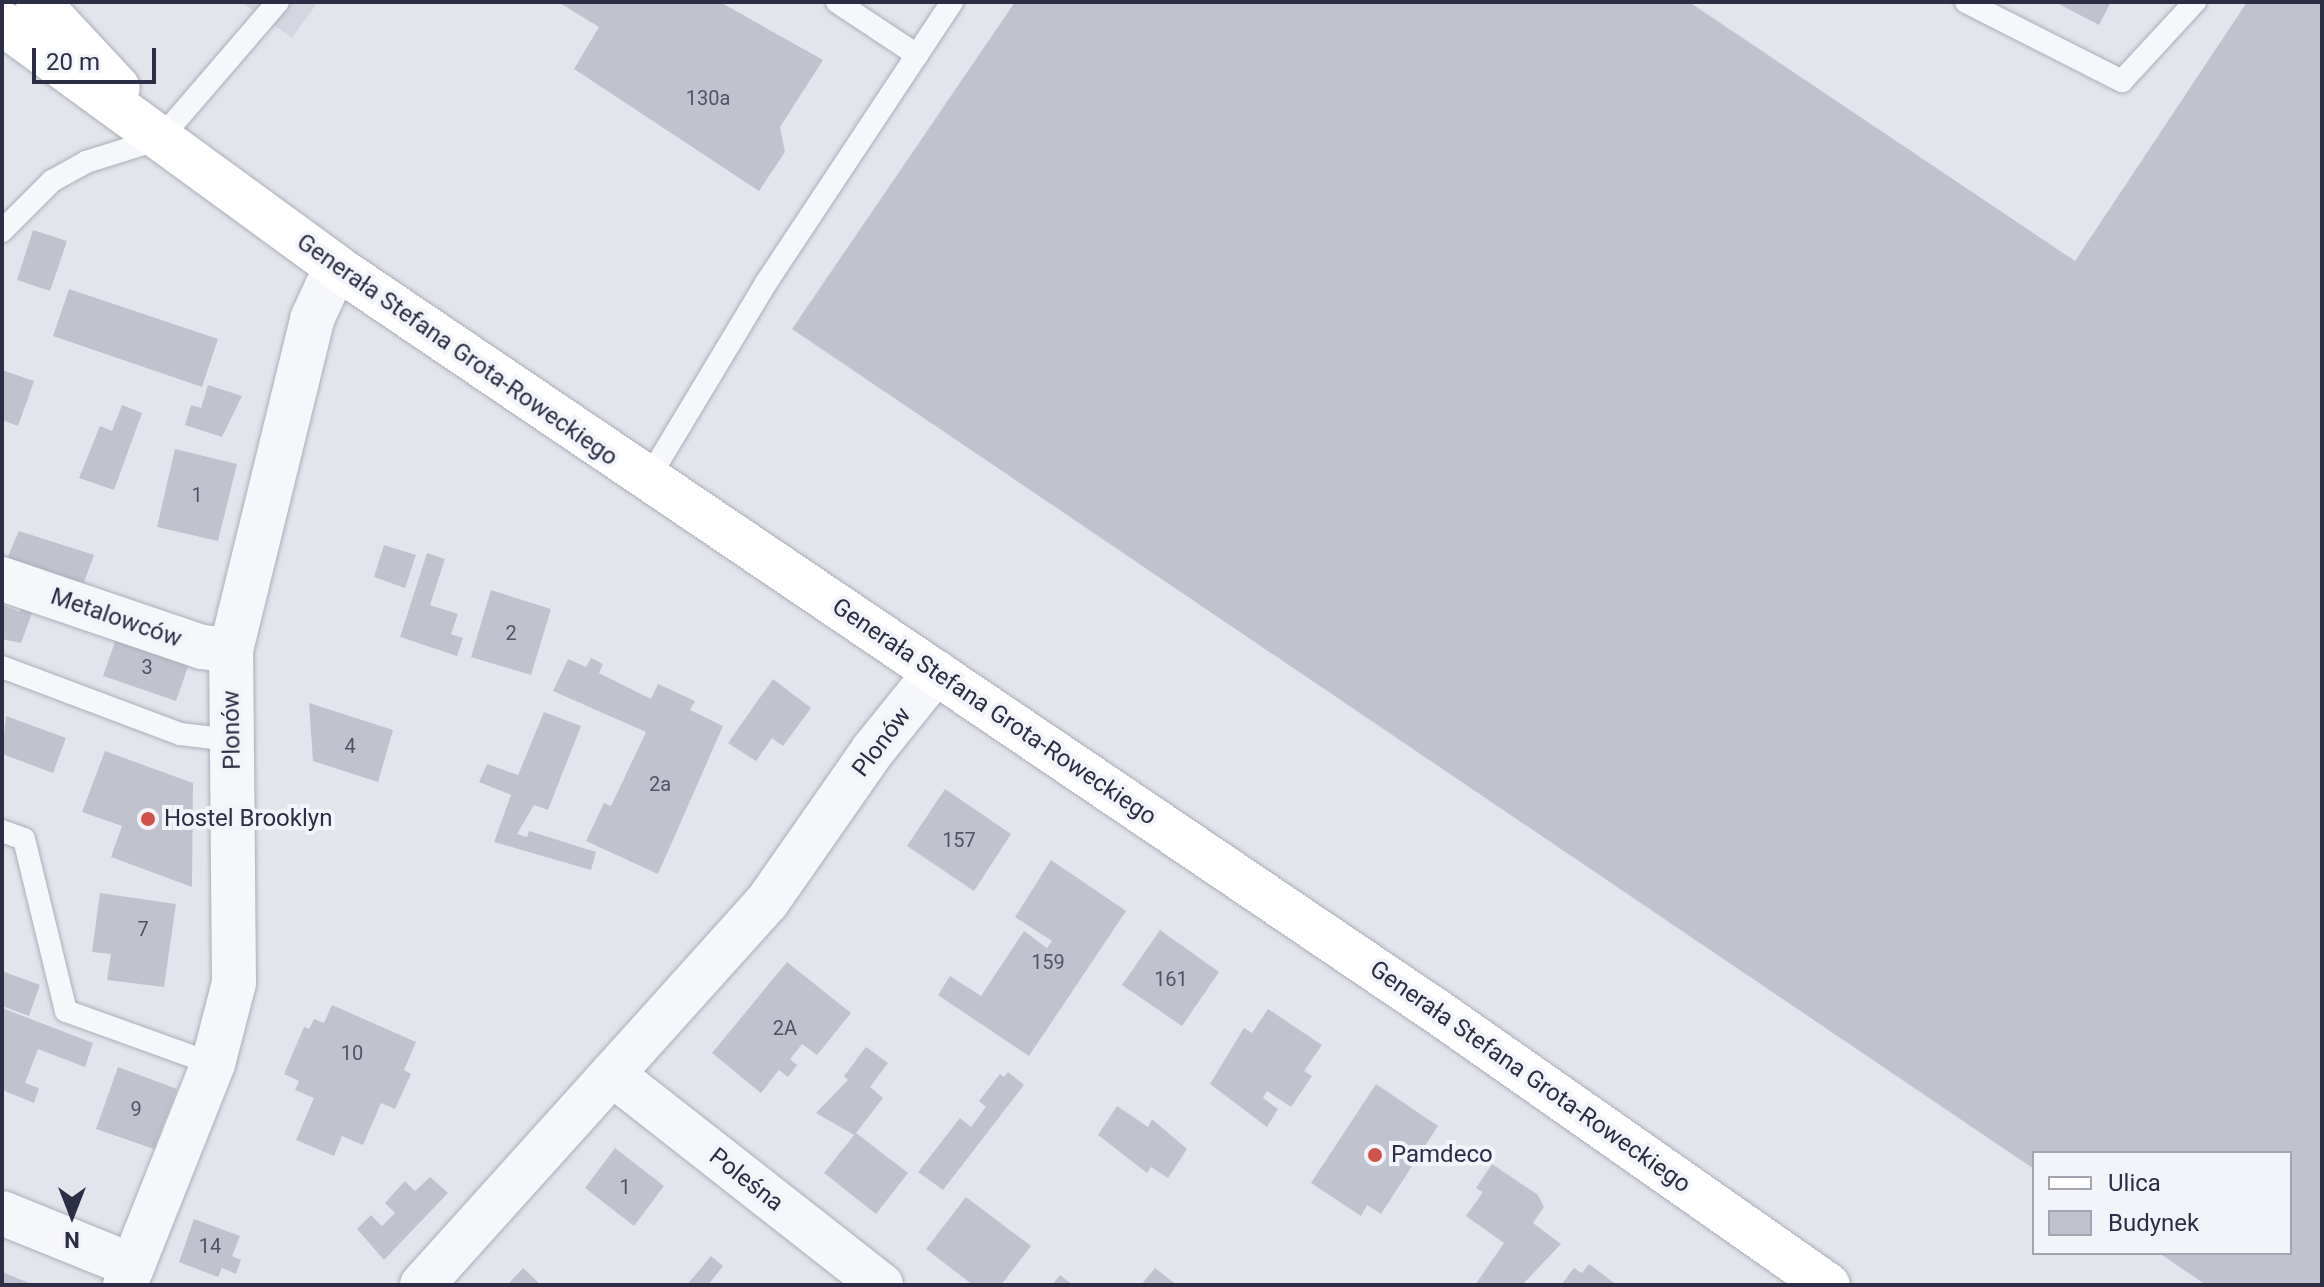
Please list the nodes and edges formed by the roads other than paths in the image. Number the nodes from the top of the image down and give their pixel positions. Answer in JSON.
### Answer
{"nodes":[{"id":1,"x":38,"y":2,"type":"edge"},
{"id":2,"x":278,"y":2,"type":"edge"},
{"id":3,"x":837,"y":2,"type":"edge"},
{"id":4,"x":952,"y":2,"type":"edge"},
{"id":5,"x":1966,"y":2,"type":"edge"},
{"id":6,"x":2195,"y":2,"type":"edge"},
{"id":7,"x":2,"y":23,"type":"edge"},
{"id":8,"x":917,"y":55,"type":"junction"},
{"id":9,"x":160,"y":139,"type":"junction"},
{"id":10,"x":2,"y":231,"type":"edge"},
{"id":11,"x":336,"y":267,"type":"junction"},
{"id":12,"x":647,"y":481,"type":"junction"},
{"id":13,"x":2,"y":579,"type":"edge"},
{"id":14,"x":231,"y":650,"type":"junction"},
{"id":15,"x":2,"y":667,"type":"edge"},
{"id":16,"x":936,"y":672,"type":"junction"},
{"id":17,"x":231,"y":740,"type":"junction"},
{"id":18,"x":2,"y":831,"type":"edge"},
{"id":19,"x":213,"y":1064,"type":"junction"},
{"id":20,"x":612,"y":1074,"type":"junction"},
{"id":21,"x":2,"y":1213,"type":"edge"},
{"id":22,"x":129,"y":1276,"type":"edge"},
{"id":23,"x":422,"y":1285,"type":"edge"},
{"id":24,"x":881,"y":1285,"type":"edge"},
{"id":25,"x":1828,"y":1285,"type":"edge"}],
"edges":[{"from":1,"to":9,"type":"street","name":"Generała Stefana Grota-Roweckiego"},
{"from":2,"to":9,"type":"lane"},
{"from":3,"to":8,"type":"lane"},
{"from":4,"to":8,"type":"lane"},
{"from":5,"to":6,"type":"lane"},
{"from":7,"to":9,"type":"street","name":"Generała Stefana Grota-Roweckiego"},
{"from":8,"to":12,"type":"lane"},
{"from":9,"to":10,"type":"lane"},
{"from":9,"to":11,"type":"street","name":"Generała Stefana Grota-Roweckiego"},
{"from":11,"to":12,"type":"street","name":"Generała Stefana Grota-Roweckiego"},
{"from":11,"to":14,"type":"street","name":"Plonów"},
{"from":12,"to":16,"type":"street","name":"Generała Stefana Grota-Roweckiego"},
{"from":13,"to":14,"type":"street","name":"Metalowców"},
{"from":14,"to":17,"type":"street","name":"Plonów"},
{"from":15,"to":17,"type":"lane"},
{"from":16,"to":20,"type":"street","name":"Plonów"},
{"from":16,"to":25,"type":"street","name":"Generała Stefana Grota-Roweckiego"},
{"from":17,"to":19,"type":"street","name":"Plonów"},
{"from":18,"to":19,"type":"lane"},
{"from":19,"to":22,"type":"street","name":"Plonów"},
{"from":20,"to":23,"type":"street","name":"Plonów"},
{"from":20,"to":24,"type":"street","name":"Poleśna"},
{"from":21,"to":22,"type":"street"}]}
